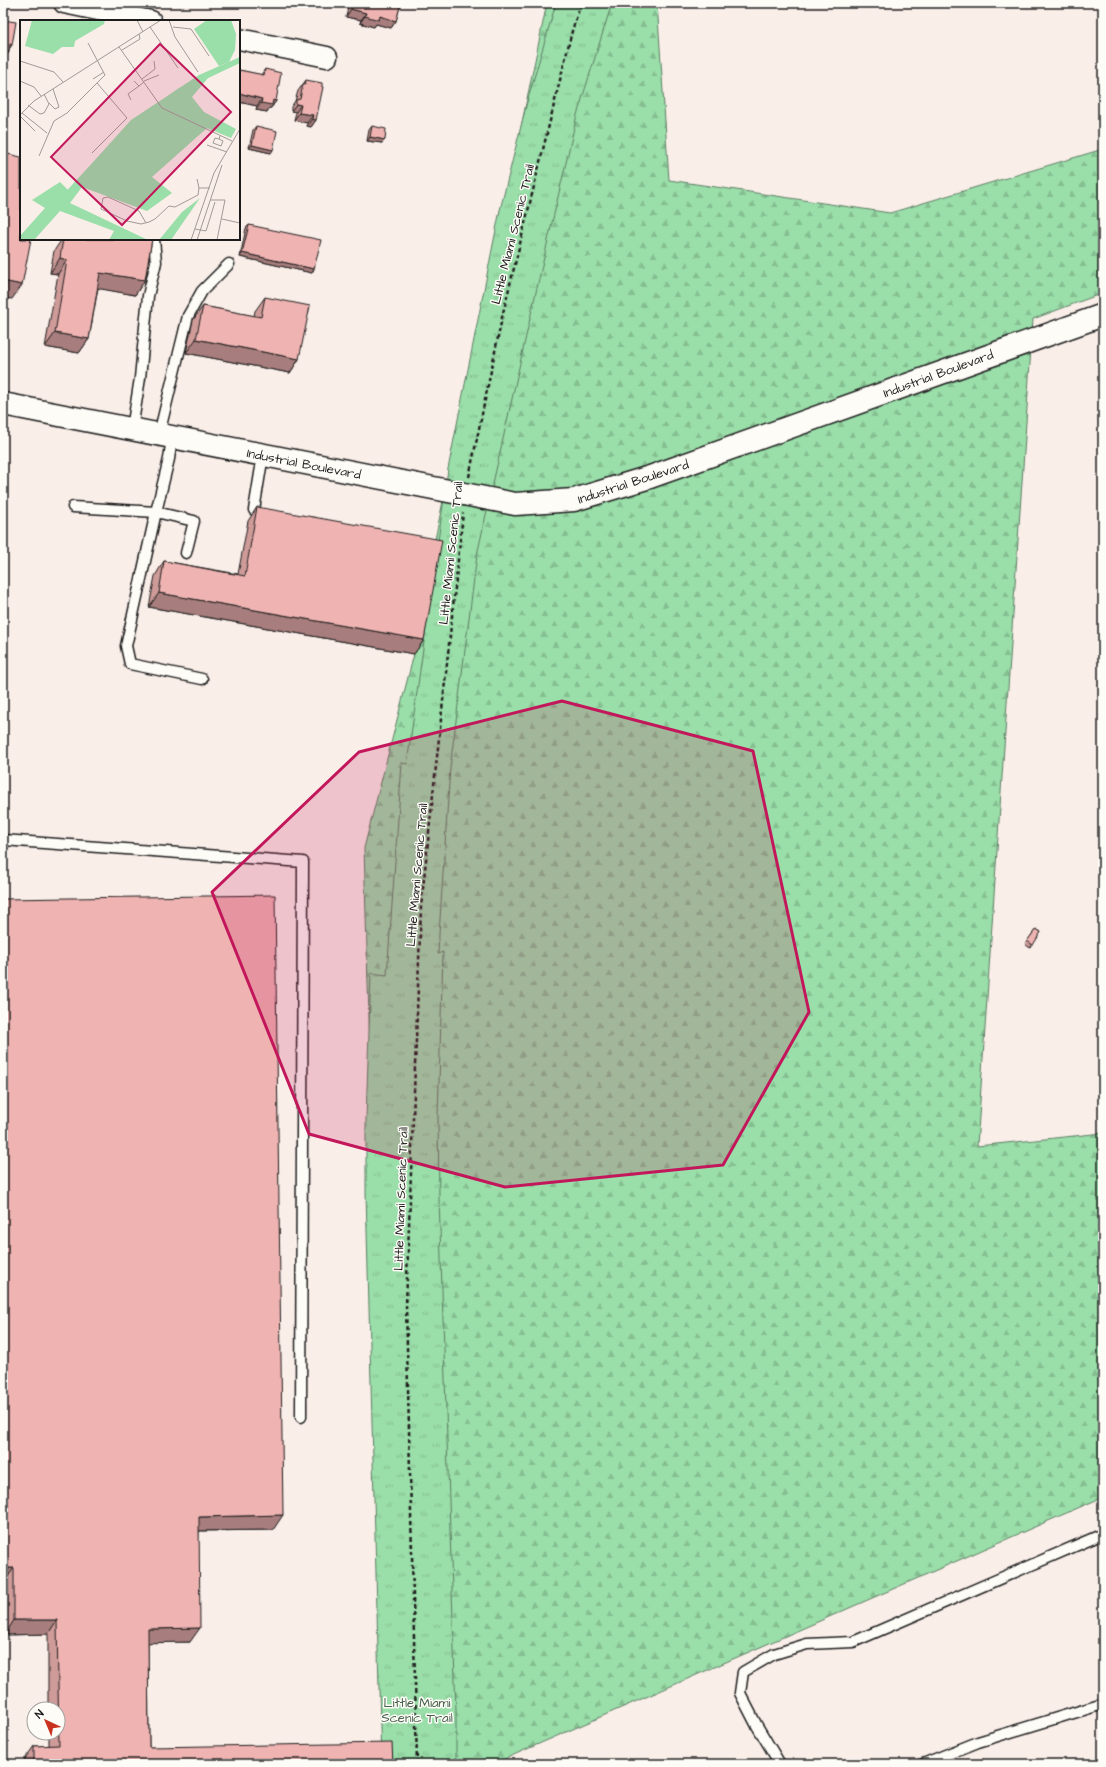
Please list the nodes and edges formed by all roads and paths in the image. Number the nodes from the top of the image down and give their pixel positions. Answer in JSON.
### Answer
{"nodes":[{"id":1,"x":64,"y":3,"type":"edge"},
{"id":2,"x":581,"y":3,"type":"edge"},
{"id":3,"x":146,"y":20,"type":"edge"},
{"id":4,"x":240,"y":39,"type":"edge"},
{"id":5,"x":327,"y":57,"type":"dead end"},
{"id":6,"x":154,"y":240,"type":"edge"},
{"id":7,"x":229,"y":264,"type":"dead end"},
{"id":8,"x":1103,"y":315,"type":"edge"},
{"id":9,"x":3,"y":404,"type":"edge"},
{"id":10,"x":132,"y":429,"type":"junction"},
{"id":11,"x":166,"y":436,"type":"junction"},
{"id":12,"x":263,"y":455,"type":"junction"},
{"id":13,"x":465,"y":494,"type":"junction"},
{"id":14,"x":74,"y":507,"type":"dead end"},
{"id":15,"x":254,"y":510,"type":"dead end"},
{"id":16,"x":156,"y":512,"type":"junction"},
{"id":17,"x":186,"y":552,"type":"dead end"},
{"id":18,"x":202,"y":679,"type":"dead end"},
{"id":19,"x":3,"y":840,"type":"edge"},
{"id":20,"x":301,"y":1417,"type":"dead end"},
{"id":21,"x":1103,"y":1534,"type":"edge"},
{"id":22,"x":1103,"y":1704,"type":"edge"},
{"id":23,"x":417,"y":1764,"type":"edge"},
{"id":24,"x":780,"y":1764,"type":"edge"},
{"id":25,"x":923,"y":1764,"type":"edge"}],
"edges":[{"from":1,"to":3,"type":"street"},
{"from":2,"to":13,"type":"path","name":"Little Miami Scenic Trail"},
{"from":4,"to":5,"type":"street"},
{"from":6,"to":10,"type":"lane"},
{"from":7,"to":11,"type":"lane"},
{"from":8,"to":13,"type":"street","name":"Industrial Boulevard"},
{"from":9,"to":10,"type":"street","name":"Industrial Boulevard"},
{"from":10,"to":11,"type":"street","name":"Industrial Boulevard"},
{"from":11,"to":12,"type":"street","name":"Industrial Boulevard"},
{"from":11,"to":16,"type":"lane"},
{"from":12,"to":13,"type":"street","name":"Industrial Boulevard"},
{"from":12,"to":15,"type":"lane"},
{"from":13,"to":23,"type":"path","name":"Little Miami Scenic Trail"},
{"from":14,"to":16,"type":"lane"},
{"from":16,"to":17,"type":"lane"},
{"from":16,"to":18,"type":"lane"},
{"from":19,"to":20,"type":"lane"},
{"from":21,"to":24,"type":"lane"},
{"from":22,"to":25,"type":"lane"}]}
